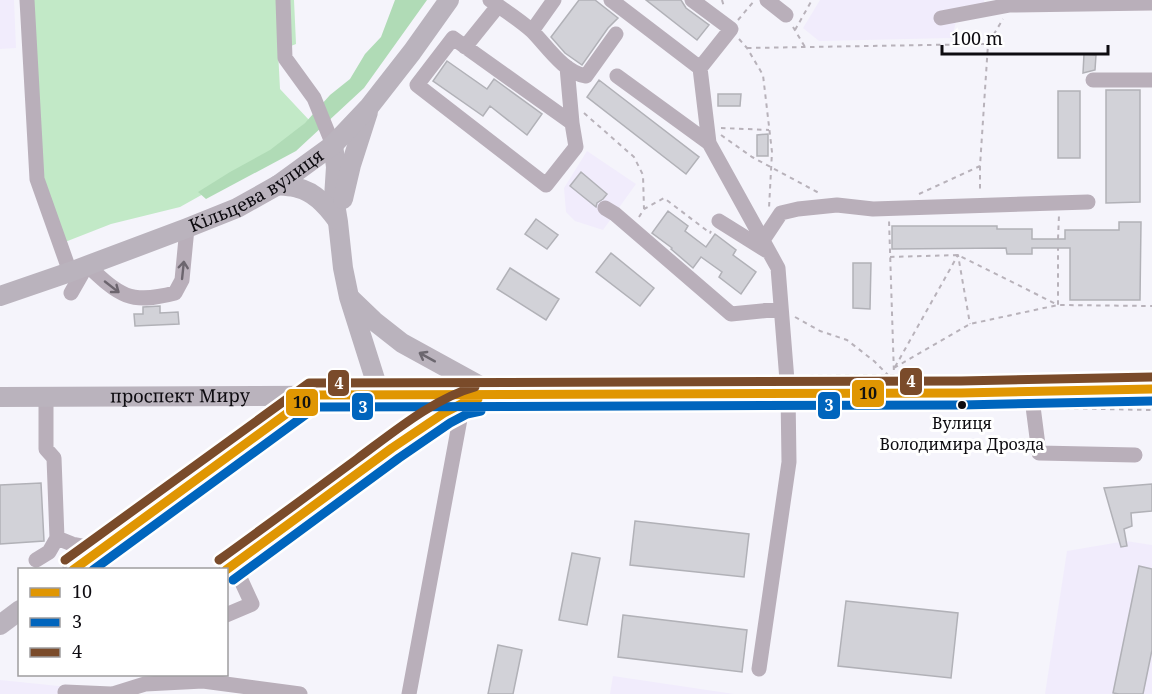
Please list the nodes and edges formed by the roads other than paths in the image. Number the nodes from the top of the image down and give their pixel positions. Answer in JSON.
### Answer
{"nodes":[{"id":1,"x":27,"y":0,"type":"edge"},
{"id":2,"x":283,"y":0,"type":"edge"},
{"id":3,"x":449,"y":0,"type":"edge"},
{"id":4,"x":554,"y":0,"type":"edge"},
{"id":5,"x":611,"y":0,"type":"edge"},
{"id":6,"x":692,"y":0,"type":"edge"},
{"id":7,"x":767,"y":0,"type":"edge"},
{"id":8,"x":1090,"y":2,"type":"edge"},
{"id":9,"x":494,"y":3,"type":"edge"},
{"id":10,"x":1010,"y":3,"type":"edge"},
{"id":11,"x":1152,"y":3,"type":"edge"},
{"id":12,"x":786,"y":15,"type":"road end"},
{"id":13,"x":941,"y":18,"type":"dead end"},
{"id":14,"x":532,"y":31,"type":"junction"},
{"id":15,"x":616,"y":34,"type":"dead end"},
{"id":16,"x":465,"y":47,"type":"junction"},
{"id":17,"x":567,"y":67,"type":"junction"},
{"id":18,"x":700,"y":68,"type":"junction"},
{"id":19,"x":618,"y":76,"type":"dead end"},
{"id":20,"x":1093,"y":80,"type":"dead end"},
{"id":21,"x":1152,"y":80,"type":"edge"},
{"id":22,"x":369,"y":107,"type":"junction"},
{"id":23,"x":572,"y":123,"type":"junction"},
{"id":24,"x":709,"y":133,"type":"junction"},
{"id":25,"x":333,"y":145,"type":"junction"},
{"id":26,"x":278,"y":185,"type":"junction"},
{"id":27,"x":1088,"y":202,"type":"dead end"},
{"id":28,"x":605,"y":208,"type":"dead end"},
{"id":29,"x":719,"y":221,"type":"road end"},
{"id":30,"x":338,"y":222,"type":"junction"},
{"id":31,"x":187,"y":228,"type":"junction"},
{"id":32,"x":766,"y":246,"type":"junction"},
{"id":33,"x":78,"y":268,"type":"junction"},
{"id":34,"x":71,"y":293,"type":"dead end"},
{"id":35,"x":0,"y":296,"type":"edge"},
{"id":36,"x":349,"y":297,"type":"junction"},
{"id":37,"x":781,"y":309,"type":"junction"},
{"id":38,"x":1152,"y":389,"type":"edge"},
{"id":39,"x":788,"y":394,"type":"junction"},
{"id":40,"x":312,"y":395,"type":"junction"},
{"id":41,"x":380,"y":395,"type":"junction"},
{"id":42,"x":497,"y":395,"type":"junction"},
{"id":43,"x":0,"y":397,"type":"edge"},
{"id":44,"x":46,"y":397,"type":"junction"},
{"id":45,"x":1032,"y":400,"type":"junction"},
{"id":46,"x":463,"y":403,"type":"junction"},
{"id":47,"x":1135,"y":455,"type":"dead end"},
{"id":48,"x":64,"y":541,"type":"junction"},
{"id":49,"x":98,"y":549,"type":"junction"},
{"id":50,"x":36,"y":560,"type":"dead end"},
{"id":51,"x":76,"y":566,"type":"edge"},
{"id":52,"x":230,"y":568,"type":"edge"},
{"id":53,"x":18,"y":612,"type":"edge"},
{"id":54,"x":228,"y":614,"type":"edge"},
{"id":55,"x":18,"y":620,"type":"edge"},
{"id":56,"x":0,"y":625,"type":"edge"},
{"id":57,"x":759,"y":669,"type":"dead end"},
{"id":58,"x":203,"y":678,"type":"edge"},
{"id":59,"x":65,"y":692,"type":"dead end"},
{"id":60,"x":112,"y":694,"type":"edge"},
{"id":61,"x":300,"y":694,"type":"edge"},
{"id":62,"x":410,"y":694,"type":"edge"}],
"edges":[{"from":1,"to":33,"type":"street"},
{"from":2,"to":25,"type":"street"},
{"from":3,"to":22,"type":"main road","name":"Кільцева вулиця"},
{"from":4,"to":14,"type":"street"},
{"from":5,"to":18,"type":"street"},
{"from":6,"to":18,"type":"street"},
{"from":7,"to":12,"type":"street"},
{"from":8,"to":10,"type":"street"},
{"from":8,"to":11,"type":"street"},
{"from":9,"to":14,"type":"street"},
{"from":9,"to":16,"type":"street"},
{"from":10,"to":13,"type":"street"},
{"from":14,"to":17,"type":"street"},
{"from":15,"to":17,"type":"street"},
{"from":16,"to":23,"type":"street"},
{"from":16,"to":23,"type":"street"},
{"from":17,"to":23,"type":"street"},
{"from":18,"to":24,"type":"street"},
{"from":19,"to":24,"type":"street"},
{"from":20,"to":21,"type":"street"},
{"from":22,"to":25,"type":"main road","name":"Кільцева вулиця"},
{"from":22,"to":30,"type":"main road"},
{"from":24,"to":32,"type":"street"},
{"from":25,"to":26,"type":"main road","name":"Кільцева вулиця"},
{"from":25,"to":30,"type":"main road"},
{"from":26,"to":30,"type":"main road"},
{"from":26,"to":31,"type":"main road","name":"Кільцева вулиця"},
{"from":27,"to":32,"type":"street"},
{"from":28,"to":37,"type":"street"},
{"from":29,"to":32,"type":"street"},
{"from":30,"to":36,"type":"main road"},
{"from":31,"to":33,"type":"main road","name":"Кільцева вулиця"},
{"from":33,"to":31,"type":"street","one_way":true},
{"from":32,"to":37,"type":"street"},
{"from":33,"to":34,"type":"street"},
{"from":33,"to":35,"type":"main road","name":"Кільцева вулиця"},
{"from":36,"to":41,"type":"main road"},
{"from":42,"to":36,"type":"main road","one_way":true},
{"from":37,"to":39,"type":"street"},
{"from":38,"to":45,"type":"main road","name":"проспект Миру"},
{"from":39,"to":42,"type":"main road","name":"проспект Миру"},
{"from":39,"to":45,"type":"main road","name":"проспект Миру"},
{"from":39,"to":57,"type":"street"},
{"from":40,"to":41,"type":"main road","name":"проспект Миру"},
{"from":40,"to":44,"type":"main road","name":"проспект Миру"},
{"from":40,"to":49,"type":"main road"},
{"from":41,"to":42,"type":"main road","name":"проспект Миру"},
{"from":42,"to":46,"type":"street"},
{"from":43,"to":44,"type":"main road","name":"проспект Миру"},
{"from":44,"to":48,"type":"street"},
{"from":45,"to":47,"type":"street"},
{"from":46,"to":52,"type":"street"},
{"from":46,"to":62,"type":"street"},
{"from":48,"to":49,"type":"street"},
{"from":48,"to":50,"type":"street"},
{"from":48,"to":51,"type":"street"},
{"from":49,"to":51,"type":"main road"},
{"from":52,"to":54,"type":"street"},
{"from":53,"to":56,"type":"main road"},
{"from":55,"to":56,"type":"street"},
{"from":58,"to":60,"type":"street"},
{"from":58,"to":61,"type":"street"},
{"from":59,"to":60,"type":"street"}]}
